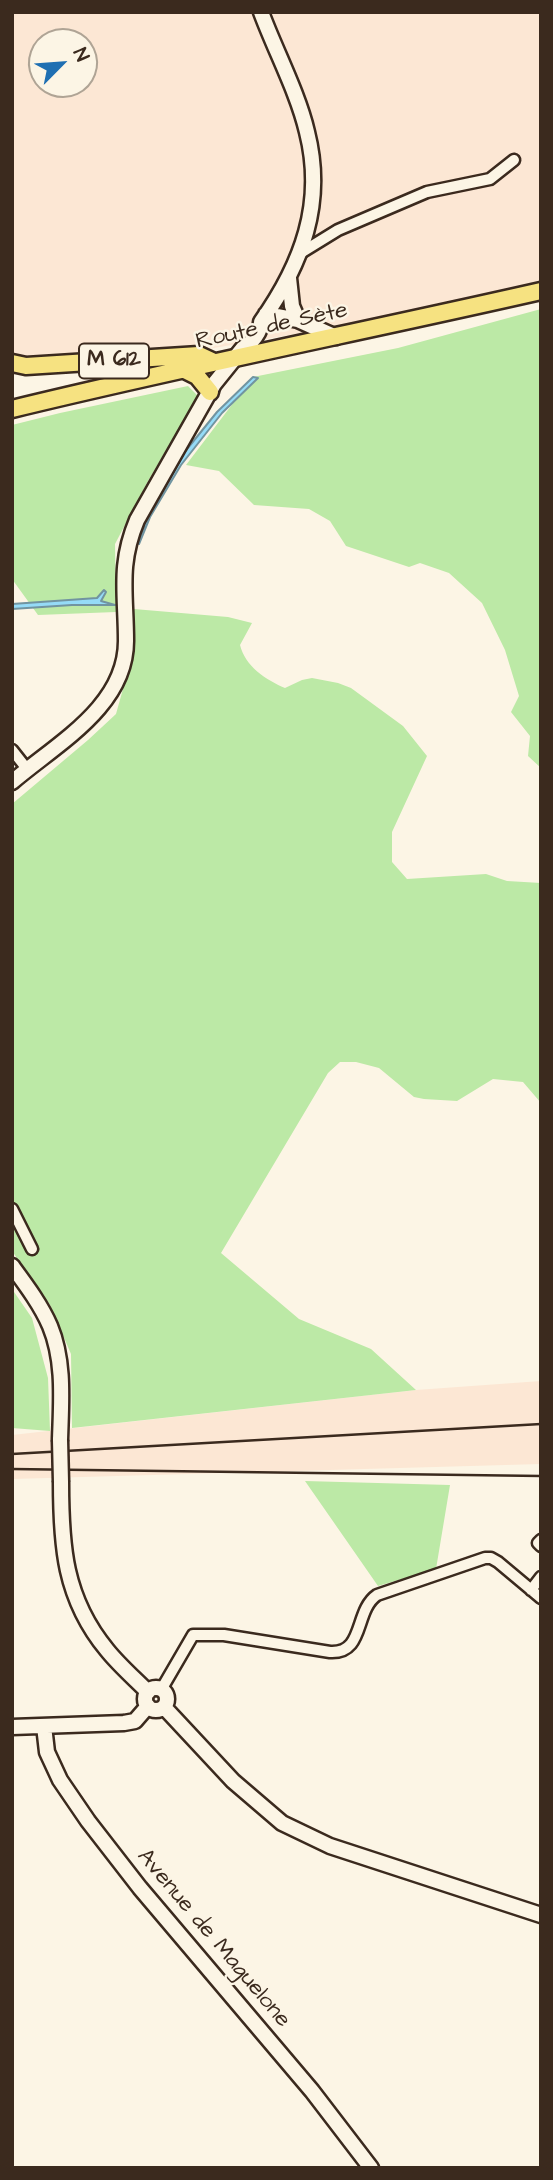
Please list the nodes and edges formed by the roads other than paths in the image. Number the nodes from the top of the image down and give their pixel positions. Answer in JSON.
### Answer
{"nodes":[{"id":1,"x":261,"y":12,"type":"edge"},
{"id":2,"x":514,"y":160,"type":"dead end"},
{"id":3,"x":299,"y":254,"type":"junction"},
{"id":4,"x":289,"y":278,"type":"junction"},
{"id":5,"x":541,"y":291,"type":"edge"},
{"id":6,"x":263,"y":318,"type":"junction"},
{"id":7,"x":298,"y":320,"type":"junction"},
{"id":8,"x":336,"y":337,"type":"junction"},
{"id":9,"x":240,"y":352,"type":"junction"},
{"id":10,"x":214,"y":362,"type":"junction"},
{"id":11,"x":12,"y":363,"type":"edge"},
{"id":12,"x":183,"y":369,"type":"junction"},
{"id":13,"x":210,"y":392,"type":"junction"},
{"id":14,"x":12,"y":410,"type":"edge"},
{"id":15,"x":12,"y":750,"type":"edge"},
{"id":16,"x":27,"y":769,"type":"junction"},
{"id":17,"x":12,"y":782,"type":"edge"},
{"id":18,"x":12,"y":1209,"type":"edge"},
{"id":19,"x":32,"y":1249,"type":"dead end"},
{"id":20,"x":12,"y":1266,"type":"edge"},
{"id":21,"x":541,"y":1540,"type":"edge"},
{"id":22,"x":541,"y":1546,"type":"edge"},
{"id":23,"x":541,"y":1577,"type":"edge"},
{"id":24,"x":531,"y":1590,"type":"junction"},
{"id":25,"x":541,"y":1598,"type":"edge"},
{"id":26,"x":152,"y":1696,"type":"junction"},
{"id":27,"x":44,"y":1726,"type":"junction"},
{"id":28,"x":12,"y":1727,"type":"edge"},
{"id":29,"x":541,"y":1915,"type":"edge"},
{"id":30,"x":372,"y":2168,"type":"edge"}],
"edges":[{"from":1,"to":3,"type":"street"},
{"from":2,"to":3,"type":"street"},
{"from":3,"to":4,"type":"street"},
{"from":4,"to":6,"type":"street"},
{"from":4,"to":7,"type":"street"},
{"from":5,"to":8,"type":"main road","name":"Route de Sète","number":"M 612"},
{"from":6,"to":7,"type":"street"},
{"from":6,"to":9,"type":"street"},
{"from":7,"to":8,"type":"street"},
{"from":8,"to":9,"type":"main road","name":"Route de Sète","number":"M 612"},
{"from":9,"to":10,"type":"main road","name":"Route de Sète","number":"M 612"},
{"from":9,"to":13,"type":"street"},
{"from":10,"to":11,"type":"main road","number":"M 612"},
{"from":10,"to":12,"type":"main road","name":"Route de Sète","number":"M 612"},
{"from":12,"to":13,"type":"main road"},
{"from":12,"to":14,"type":"main road","name":"Route de Sète","number":"M 612"},
{"from":13,"to":16,"type":"street"},
{"from":15,"to":16,"type":"street"},
{"from":16,"to":17,"type":"street"},
{"from":18,"to":19,"type":"street"},
{"from":20,"to":26,"type":"street","bridge":true},
{"from":21,"to":22,"type":"street"},
{"from":23,"to":24,"type":"street"},
{"from":24,"to":25,"type":"street"},
{"from":24,"to":26,"type":"street"},
{"from":26,"to":27,"type":"street"},
{"from":26,"to":29,"type":"street"},
{"from":27,"to":28,"type":"street"},
{"from":27,"to":30,"type":"street","name":"Avenue de Maguelone"}]}
